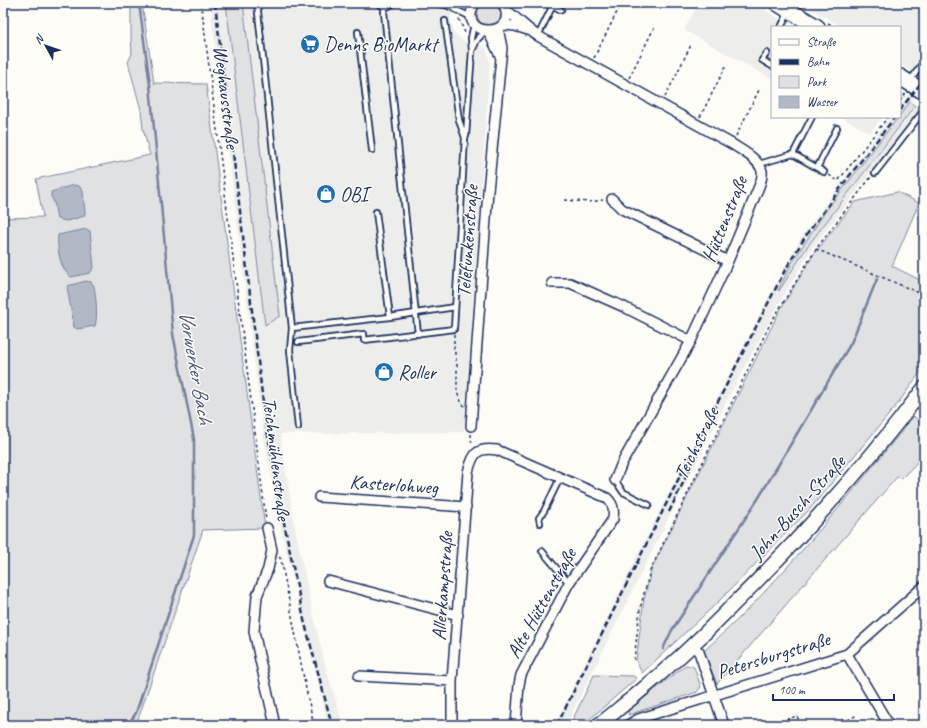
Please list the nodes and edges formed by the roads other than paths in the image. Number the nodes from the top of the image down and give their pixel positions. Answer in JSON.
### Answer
{"nodes":[{"id":1,"x":256,"y":3,"type":"edge"},
{"id":2,"x":379,"y":3,"type":"edge"},
{"id":3,"x":394,"y":3,"type":"edge"},
{"id":4,"x":436,"y":3,"type":"edge"},
{"id":5,"x":475,"y":3,"type":"edge"},
{"id":6,"x":777,"y":3,"type":"edge"},
{"id":7,"x":550,"y":4,"type":"edge"},
{"id":8,"x":446,"y":5,"type":"junction"},
{"id":9,"x":385,"y":7,"type":"junction"},
{"id":10,"x":504,"y":7,"type":"edge"},
{"id":11,"x":561,"y":10,"type":"dead end"},
{"id":12,"x":790,"y":11,"type":"junction"},
{"id":13,"x":473,"y":20,"type":"junction"},
{"id":14,"x":445,"y":21,"type":"dead end"},
{"id":15,"x":782,"y":26,"type":"edge"},
{"id":16,"x":814,"y":26,"type":"edge"},
{"id":17,"x":500,"y":27,"type":"junction"},
{"id":18,"x":529,"y":30,"type":"junction"},
{"id":19,"x":487,"y":31,"type":"junction"},
{"id":20,"x":358,"y":32,"type":"dead end"},
{"id":21,"x":538,"y":36,"type":"junction"},
{"id":22,"x":472,"y":51,"type":"junction"},
{"id":23,"x":767,"y":53,"type":"dead end"},
{"id":24,"x":501,"y":58,"type":"junction"},
{"id":25,"x":924,"y":61,"type":"edge"},
{"id":26,"x":771,"y":65,"type":"edge"},
{"id":27,"x":905,"y":84,"type":"edge"},
{"id":28,"x":924,"y":91,"type":"edge"},
{"id":29,"x":924,"y":110,"type":"edge"},
{"id":30,"x":811,"y":118,"type":"edge"},
{"id":31,"x":837,"y":128,"type":"dead end"},
{"id":32,"x":465,"y":138,"type":"junction"},
{"id":33,"x":372,"y":150,"type":"dead end"},
{"id":34,"x":793,"y":154,"type":"junction"},
{"id":35,"x":759,"y":164,"type":"junction"},
{"id":36,"x":817,"y":168,"type":"junction"},
{"id":37,"x":824,"y":172,"type":"road end"},
{"id":38,"x":875,"y":173,"type":"road end"},
{"id":39,"x":612,"y":198,"type":"road end"},
{"id":40,"x":376,"y":212,"type":"dead end"},
{"id":41,"x":728,"y":261,"type":"junction"},
{"id":42,"x":552,"y":282,"type":"dead end"},
{"id":43,"x":455,"y":307,"type":"junction"},
{"id":44,"x":416,"y":312,"type":"junction"},
{"id":45,"x":390,"y":316,"type":"junction"},
{"id":46,"x":292,"y":328,"type":"junction"},
{"id":47,"x":418,"y":334,"type":"junction"},
{"id":48,"x":691,"y":341,"type":"junction"},
{"id":49,"x":298,"y":342,"type":"dead end"},
{"id":50,"x":924,"y":388,"type":"edge"},
{"id":51,"x":471,"y":426,"type":"road end"},
{"id":52,"x":298,"y":427,"type":"dead end"},
{"id":53,"x":560,"y":478,"type":"junction"},
{"id":54,"x":615,"y":480,"type":"joint"},
{"id":55,"x":319,"y":497,"type":"dead end"},
{"id":56,"x":649,"y":505,"type":"dead end"},
{"id":57,"x":466,"y":507,"type":"junction"},
{"id":58,"x":540,"y":523,"type":"dead end"},
{"id":59,"x":267,"y":528,"type":"road end"},
{"id":60,"x":542,"y":551,"type":"dead end"},
{"id":61,"x":328,"y":581,"type":"dead end"},
{"id":62,"x":568,"y":583,"type":"junction"},
{"id":63,"x":923,"y":590,"type":"edge"},
{"id":64,"x":458,"y":615,"type":"junction"},
{"id":65,"x":692,"y":645,"type":"junction"},
{"id":66,"x":847,"y":654,"type":"junction"},
{"id":67,"x":359,"y":676,"type":"dead end"},
{"id":68,"x":452,"y":681,"type":"junction"},
{"id":69,"x":714,"y":695,"type":"junction"},
{"id":70,"x":275,"y":725,"type":"edge"},
{"id":71,"x":452,"y":725,"type":"edge"},
{"id":72,"x":516,"y":725,"type":"edge"},
{"id":73,"x":598,"y":725,"type":"edge"},
{"id":74,"x":628,"y":725,"type":"edge"},
{"id":75,"x":724,"y":725,"type":"edge"},
{"id":76,"x":889,"y":725,"type":"edge"}],
"edges":[{"from":1,"to":46,"type":"lane"},
{"from":2,"to":9,"type":"lane"},
{"from":3,"to":9,"type":"lane"},
{"from":4,"to":8,"type":"lane"},
{"from":5,"to":8,"type":"lane"},
{"from":5,"to":13,"type":"street"},
{"from":6,"to":12,"type":"main road"},
{"from":7,"to":11,"type":"lane"},
{"from":7,"to":21,"type":"lane"},
{"from":8,"to":13,"type":"lane"},
{"from":9,"to":44,"type":"lane"},
{"from":10,"to":17,"type":"street","name":"Telefunkenstraße"},
{"from":10,"to":18,"type":"street","name":"Telefunkenstraße"},
{"from":12,"to":15,"type":"lane"},
{"from":12,"to":16,"type":"main road"},
{"from":13,"to":19,"type":"street","name":"Telefunkenstraße"},
{"from":13,"to":22,"type":"lane"},
{"from":14,"to":32,"type":"lane"},
{"from":17,"to":18,"type":"street"},
{"from":17,"to":19,"type":"street"},
{"from":17,"to":24,"type":"street","name":"Telefunkenstraße"},
{"from":18,"to":21,"type":"street","name":"Hüttenstraße"},
{"from":19,"to":22,"type":"lane"},
{"from":19,"to":24,"type":"street","name":"Telefunkenstraße"},
{"from":20,"to":33,"type":"lane"},
{"from":21,"to":35,"type":"street","name":"Hüttenstraße"},
{"from":22,"to":32,"type":"lane"},
{"from":23,"to":26,"type":"lane"},
{"from":24,"to":51,"type":"street","name":"Telefunkenstraße"},
{"from":25,"to":27,"type":"lane"},
{"from":27,"to":28,"type":"main road"},
{"from":29,"to":38,"type":"lane"},
{"from":30,"to":34,"type":"lane"},
{"from":31,"to":36,"type":"lane"},
{"from":32,"to":43,"type":"lane"},
{"from":34,"to":35,"type":"lane"},
{"from":34,"to":36,"type":"lane"},
{"from":35,"to":41,"type":"street","name":"Hüttenstraße"},
{"from":36,"to":37,"type":"lane"},
{"from":39,"to":41,"type":"street"},
{"from":40,"to":45,"type":"lane"},
{"from":41,"to":48,"type":"street","name":"Hüttenstraße"},
{"from":42,"to":48,"type":"street"},
{"from":43,"to":44,"type":"lane"},
{"from":43,"to":47,"type":"lane"},
{"from":44,"to":45,"type":"lane"},
{"from":44,"to":47,"type":"lane"},
{"from":45,"to":46,"type":"lane"},
{"from":46,"to":52,"type":"lane"},
{"from":47,"to":49,"type":"lane"},
{"from":48,"to":54,"type":"street","name":"Hüttenstraße"},
{"from":50,"to":65,"type":"main road","name":"John-Busch-Straße"},
{"from":53,"to":57,"type":"street","name":"Allerkampstraße"},
{"from":53,"to":58,"type":"lane"},
{"from":53,"to":62,"type":"street","name":"Alte Hüttenstraße"},
{"from":54,"to":56,"type":"lane"},
{"from":55,"to":57,"type":"street","name":"Kasterlohweg"},
{"from":57,"to":64,"type":"street","name":"Allerkampstraße"},
{"from":59,"to":70,"type":"street","name":"Teichmühlenstraße"},
{"from":60,"to":62,"type":"lane"},
{"from":61,"to":64,"type":"street"},
{"from":62,"to":72,"type":"street","name":"Alte Hüttenstraße"},
{"from":63,"to":66,"type":"street","name":"Petersburgstraße"},
{"from":64,"to":68,"type":"street","name":"Allerkampstraße"},
{"from":65,"to":69,"type":"street","name":"Petersburgstraße"},
{"from":65,"to":73,"type":"main road","name":"Petersburgstraße"},
{"from":66,"to":69,"type":"street","name":"Petersburgstraße"},
{"from":66,"to":76,"type":"street"},
{"from":67,"to":68,"type":"street"},
{"from":68,"to":71,"type":"street","name":"Allerkampstraße"},
{"from":69,"to":74,"type":"street"},
{"from":69,"to":75,"type":"street"}]}
